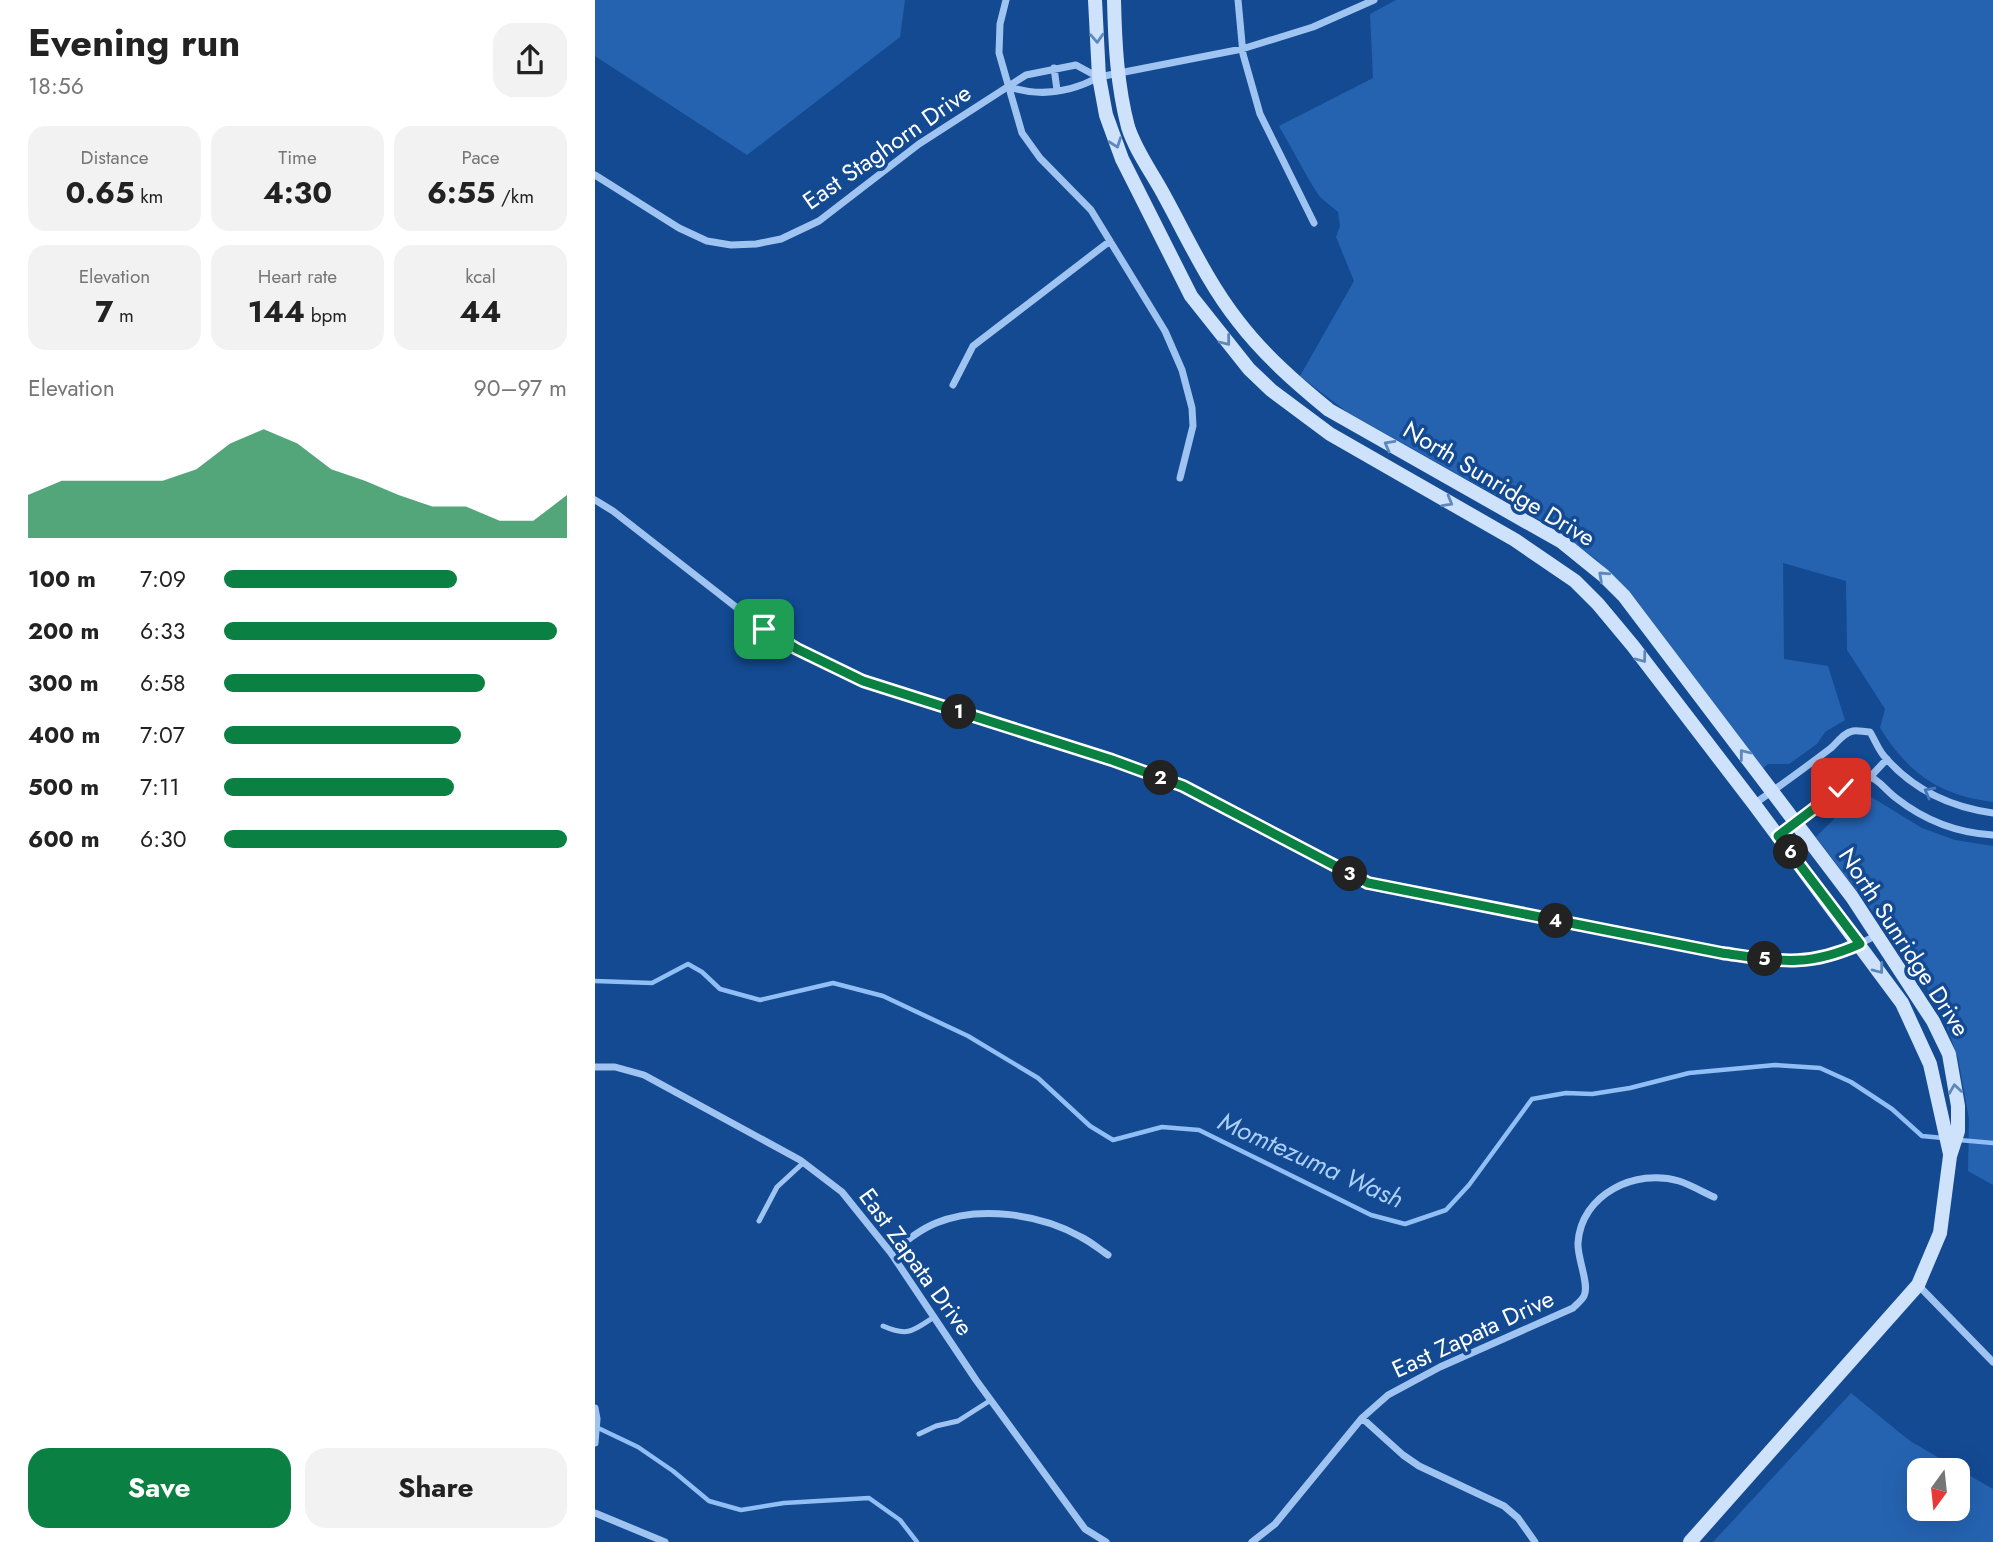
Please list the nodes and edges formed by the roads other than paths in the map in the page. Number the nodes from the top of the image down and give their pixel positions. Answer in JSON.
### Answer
{"nodes":[{"id":1,"x":1006,"y":0,"type":"edge"},
{"id":2,"x":1095,"y":0,"type":"edge"},
{"id":3,"x":1114,"y":0,"type":"edge"},
{"id":4,"x":1238,"y":0,"type":"edge"},
{"id":5,"x":1371,"y":1,"type":"edge"},
{"id":6,"x":1243,"y":49,"type":"junction"},
{"id":7,"x":1053,"y":68,"type":"junction"},
{"id":8,"x":1118,"y":73,"type":"junction"},
{"id":9,"x":1099,"y":77,"type":"junction"},
{"id":10,"x":1010,"y":87,"type":"junction"},
{"id":11,"x":1056,"y":90,"type":"junction"},
{"id":12,"x":595,"y":175,"type":"edge"},
{"id":13,"x":1314,"y":223,"type":"dead end"},
{"id":14,"x":1110,"y":241,"type":"junction"},
{"id":15,"x":953,"y":385,"type":"dead end"},
{"id":16,"x":1180,"y":478,"type":"dead end"},
{"id":17,"x":595,"y":500,"type":"edge"},
{"id":18,"x":1818,"y":758,"type":"junction"},
{"id":19,"x":1887,"y":759,"type":"junction"},
{"id":20,"x":1871,"y":776,"type":"junction"},
{"id":21,"x":1841,"y":788,"type":"junction"},
{"id":22,"x":1773,"y":791,"type":"junction"},
{"id":23,"x":1754,"y":804,"type":"junction"},
{"id":24,"x":1993,"y":813,"type":"edge"},
{"id":25,"x":1796,"y":821,"type":"junction"},
{"id":26,"x":1993,"y":835,"type":"edge"},
{"id":27,"x":1778,"y":836,"type":"junction"},
{"id":28,"x":1877,"y":935,"type":"junction"},
{"id":29,"x":1860,"y":944,"type":"junction"},
{"id":30,"x":595,"y":1067,"type":"edge"},
{"id":31,"x":1950,"y":1156,"type":"junction"},
{"id":32,"x":803,"y":1163,"type":"junction"},
{"id":33,"x":1714,"y":1197,"type":"dead end"},
{"id":34,"x":759,"y":1222,"type":"dead end"},
{"id":35,"x":891,"y":1253,"type":"junction"},
{"id":36,"x":1108,"y":1255,"type":"dead end"},
{"id":37,"x":1918,"y":1285,"type":"junction"},
{"id":38,"x":934,"y":1317,"type":"junction"},
{"id":39,"x":883,"y":1326,"type":"dead end"},
{"id":40,"x":1993,"y":1362,"type":"edge"},
{"id":41,"x":991,"y":1400,"type":"junction"},
{"id":42,"x":595,"y":1408,"type":"edge"},
{"id":43,"x":1362,"y":1418,"type":"junction"},
{"id":44,"x":919,"y":1434,"type":"dead end"},
{"id":45,"x":595,"y":1443,"type":"edge"},
{"id":46,"x":595,"y":1513,"type":"edge"},
{"id":47,"x":665,"y":1542,"type":"edge"},
{"id":48,"x":1106,"y":1542,"type":"edge"},
{"id":49,"x":1252,"y":1542,"type":"edge"},
{"id":50,"x":1535,"y":1542,"type":"edge"},
{"id":51,"x":1691,"y":1542,"type":"edge"}],
"edges":[{"from":1,"to":10,"type":"street"},
{"from":2,"to":9,"type":"street","name":"North Sunridge Drive","one_way":true},
{"from":3,"to":8,"type":"street","name":"North Sunridge Drive"},
{"from":4,"to":6,"type":"street"},
{"from":5,"to":6,"type":"street","name":"East Staghorn Drive"},
{"from":6,"to":8,"type":"street","name":"East Staghorn Drive"},
{"from":6,"to":13,"type":"street"},
{"from":7,"to":9,"type":"street","name":"East Staghorn Drive"},
{"from":7,"to":10,"type":"street","name":"East Staghorn Drive"},
{"from":7,"to":11,"type":"street"},
{"from":8,"to":9,"type":"street","name":"East Staghorn Drive"},
{"from":22,"to":8,"type":"street","name":"North Sunridge Drive","one_way":true},
{"from":9,"to":11,"type":"street","name":"East Staghorn Drive"},
{"from":9,"to":23,"type":"street","name":"North Sunridge Drive","one_way":true},
{"from":10,"to":11,"type":"street","name":"East Staghorn Drive"},
{"from":10,"to":12,"type":"street","name":"East Staghorn Drive"},
{"from":10,"to":14,"type":"street"},
{"from":14,"to":15,"type":"street"},
{"from":14,"to":16,"type":"street"},
{"from":17,"to":29,"type":"street"},
{"from":18,"to":19,"type":"street"},
{"from":18,"to":21,"type":"street"},
{"from":18,"to":22,"type":"street"},
{"from":19,"to":20,"type":"street"},
{"from":24,"to":19,"type":"street","one_way":true},
{"from":20,"to":21,"type":"street"},
{"from":20,"to":26,"type":"street"},
{"from":21,"to":25,"type":"street"},
{"from":22,"to":23,"type":"street"},
{"from":22,"to":25,"type":"street","name":"North Sunridge Drive"},
{"from":23,"to":27,"type":"street","name":"North Sunridge Drive"},
{"from":25,"to":27,"type":"street"},
{"from":25,"to":28,"type":"street","name":"North Sunridge Drive"},
{"from":27,"to":29,"type":"street","name":"North Sunridge Drive"},
{"from":28,"to":29,"type":"street"},
{"from":31,"to":28,"type":"street","name":"North Sunridge Drive","one_way":true},
{"from":29,"to":31,"type":"street","name":"North Sunridge Drive","one_way":true},
{"from":30,"to":32,"type":"street","name":"East Zapata Drive"},
{"from":31,"to":37,"type":"street","name":"North Sunridge Drive"},
{"from":32,"to":34,"type":"lane"},
{"from":32,"to":35,"type":"street","name":"East Zapata Drive"},
{"from":33,"to":43,"type":"street","name":"East Zapata Drive"},
{"from":35,"to":36,"type":"street"},
{"from":35,"to":38,"type":"street","name":"East Zapata Drive"},
{"from":37,"to":40,"type":"street"},
{"from":37,"to":51,"type":"street","name":"North Sunridge Drive"},
{"from":38,"to":39,"type":"lane"},
{"from":38,"to":41,"type":"street","name":"East Zapata Drive"},
{"from":41,"to":44,"type":"lane"},
{"from":41,"to":48,"type":"street","name":"East Zapata Drive"},
{"from":42,"to":45,"type":"street"},
{"from":43,"to":49,"type":"street","name":"East Zapata Drive"},
{"from":43,"to":50,"type":"street"},
{"from":46,"to":47,"type":"street"}]}
